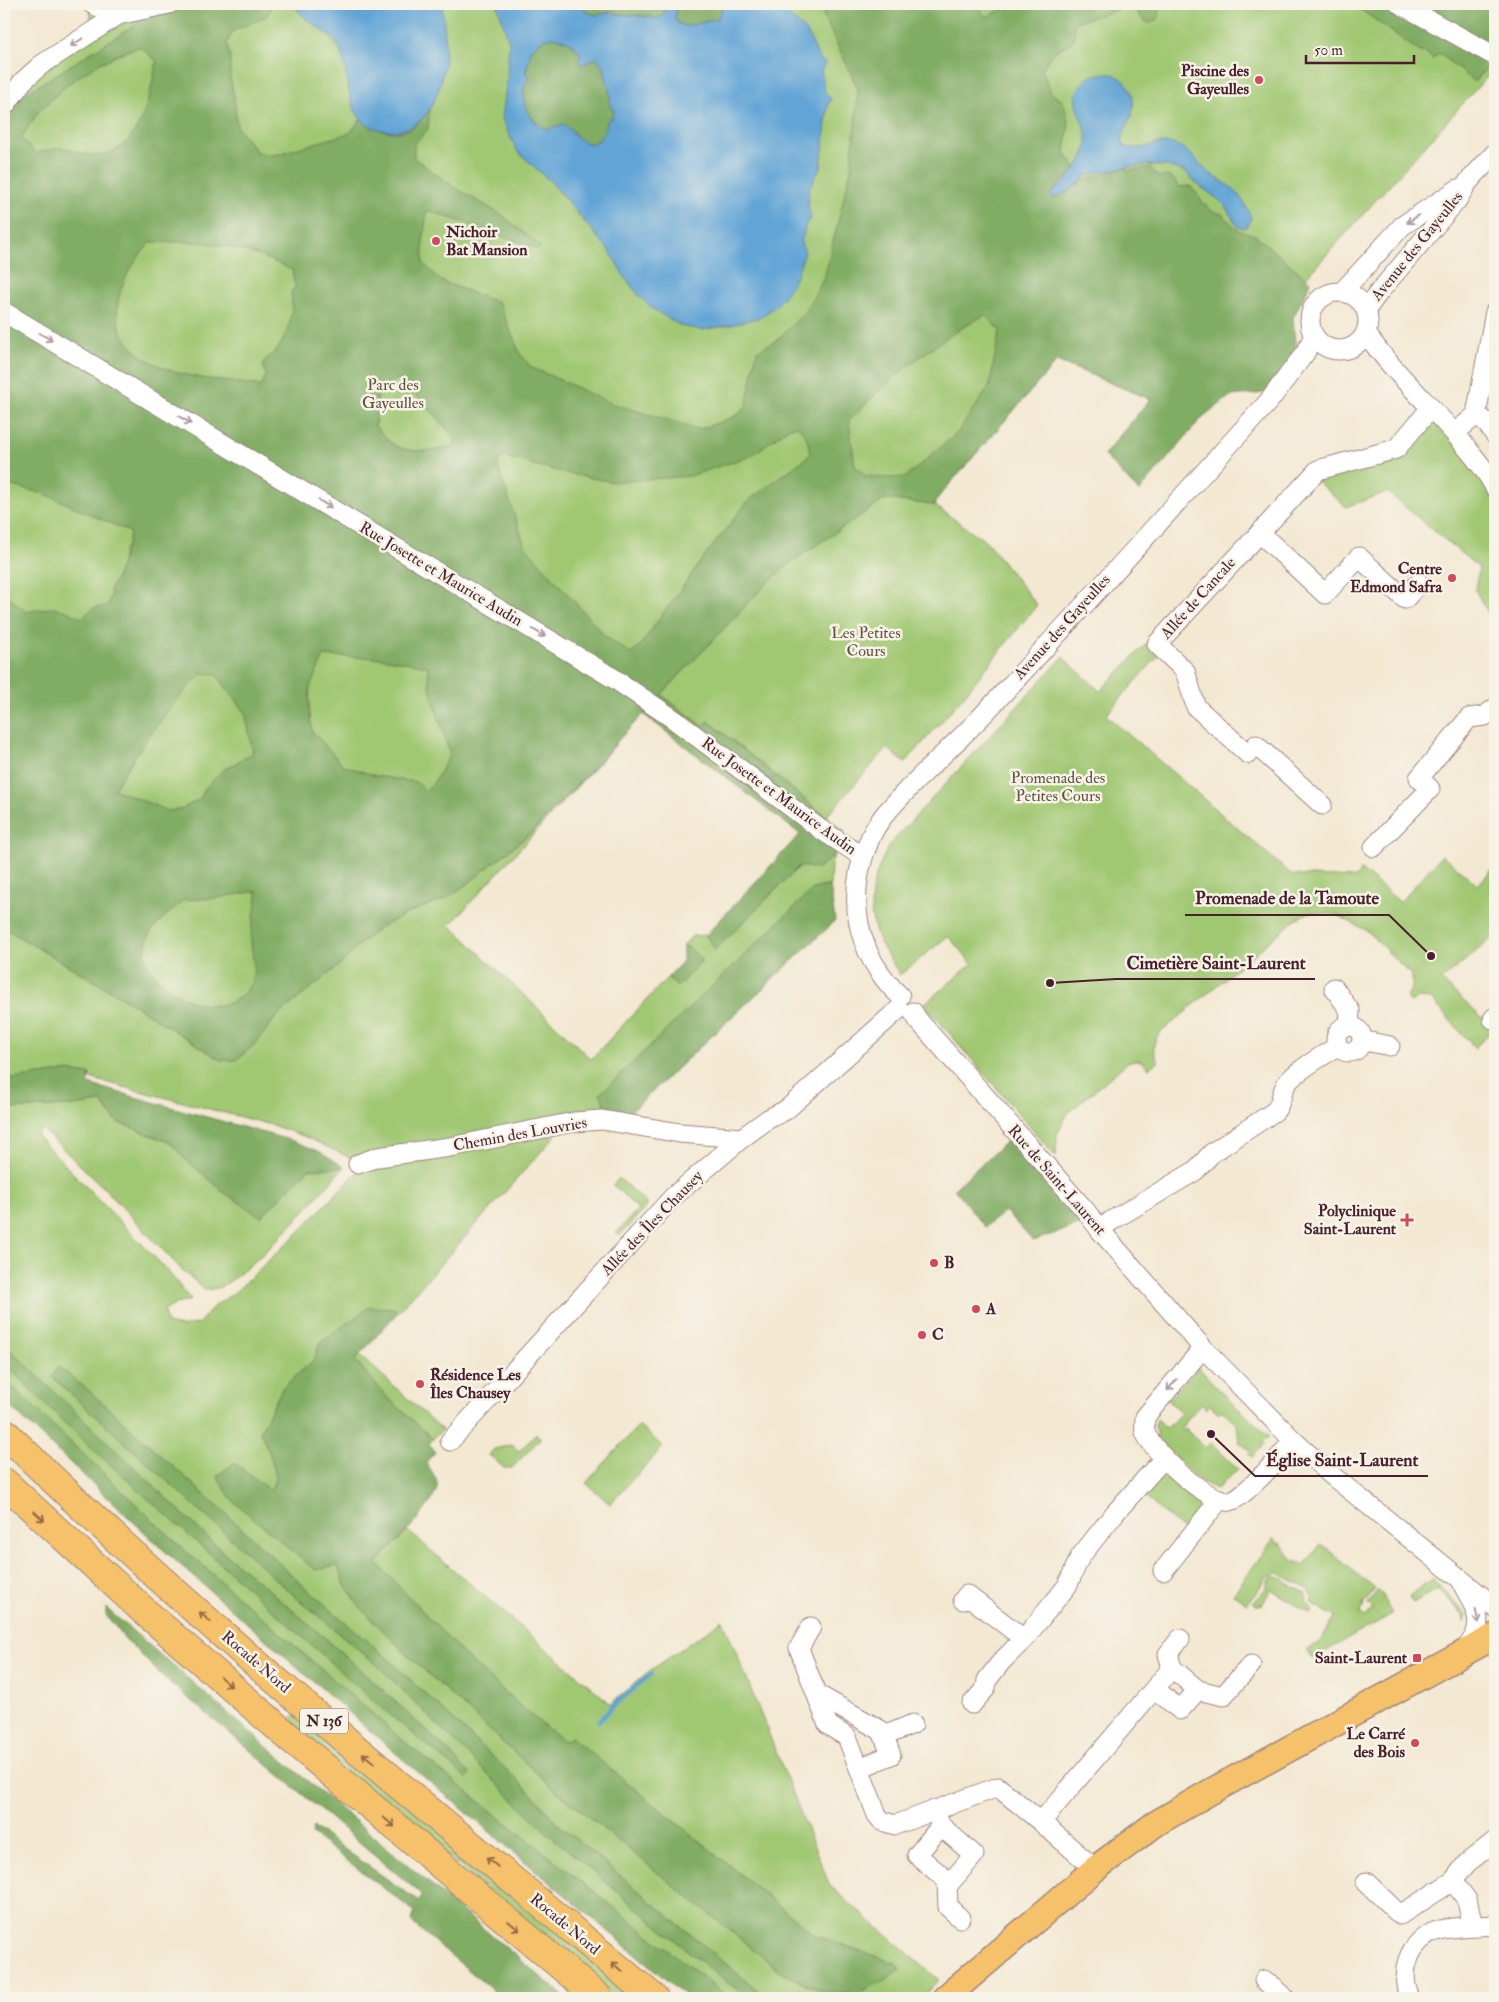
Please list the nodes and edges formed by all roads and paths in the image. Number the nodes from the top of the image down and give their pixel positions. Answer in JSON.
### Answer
{"nodes":[{"id":1,"x":92,"y":4,"type":"edge"},
{"id":2,"x":169,"y":4,"type":"edge"},
{"id":3,"x":1400,"y":4,"type":"edge"},
{"id":4,"x":118,"y":16,"type":"junction"},
{"id":5,"x":1495,"y":56,"type":"edge"},
{"id":6,"x":4,"y":108,"type":"edge"},
{"id":7,"x":1495,"y":152,"type":"edge"},
{"id":8,"x":1468,"y":182,"type":"junction"},
{"id":9,"x":1342,"y":292,"type":"junction"},
{"id":10,"x":1366,"y":310,"type":"junction"},
{"id":11,"x":4,"y":312,"type":"edge"},
{"id":12,"x":1495,"y":312,"type":"edge"},
{"id":13,"x":1366,"y":333,"type":"junction"},
{"id":14,"x":1314,"y":336,"type":"junction"},
{"id":15,"x":1352,"y":347,"type":"junction"},
{"id":16,"x":1332,"y":349,"type":"junction"},
{"id":17,"x":1407,"y":383,"type":"junction"},
{"id":18,"x":1269,"y":401,"type":"junction"},
{"id":19,"x":1431,"y":408,"type":"junction"},
{"id":20,"x":1476,"y":414,"type":"junction"},
{"id":21,"x":1455,"y":433,"type":"junction"},
{"id":22,"x":1495,"y":435,"type":"edge"},
{"id":23,"x":1495,"y":488,"type":"edge"},
{"id":24,"x":1260,"y":533,"type":"junction"},
{"id":25,"x":1419,"y":583,"type":"dead end"},
{"id":26,"x":1495,"y":708,"type":"edge"},
{"id":27,"x":1322,"y":805,"type":"dead end"},
{"id":28,"x":1374,"y":847,"type":"dead end"},
{"id":29,"x":863,"y":858,"type":"junction"},
{"id":30,"x":1334,"y":988,"type":"dead end"},
{"id":31,"x":904,"y":1006,"type":"junction"},
{"id":32,"x":1355,"y":1032,"type":"junction"},
{"id":33,"x":1390,"y":1046,"type":"dead end"},
{"id":34,"x":742,"y":1138,"type":"junction"},
{"id":35,"x":358,"y":1164,"type":"dead end"},
{"id":36,"x":1100,"y":1230,"type":"junction"},
{"id":37,"x":1203,"y":1348,"type":"junction"},
{"id":38,"x":4,"y":1432,"type":"edge"},
{"id":39,"x":1293,"y":1440,"type":"junction"},
{"id":40,"x":450,"y":1441,"type":"dead end"},
{"id":41,"x":1164,"y":1458,"type":"junction"},
{"id":42,"x":4,"y":1482,"type":"edge"},
{"id":43,"x":1220,"y":1500,"type":"junction"},
{"id":44,"x":1163,"y":1571,"type":"dead end"},
{"id":45,"x":1460,"y":1577,"type":"junction"},
{"id":46,"x":963,"y":1600,"type":"dead end"},
{"id":47,"x":1495,"y":1606,"type":"edge"},
{"id":48,"x":811,"y":1627,"type":"dead end"},
{"id":49,"x":1024,"y":1639,"type":"junction"},
{"id":50,"x":1180,"y":1639,"type":"dead end"},
{"id":51,"x":1483,"y":1646,"type":"edge"},
{"id":52,"x":1251,"y":1665,"type":"dead end"},
{"id":53,"x":1172,"y":1668,"type":"junction"},
{"id":54,"x":1155,"y":1688,"type":"junction"},
{"id":55,"x":1198,"y":1690,"type":"junction"},
{"id":56,"x":819,"y":1702,"type":"junction"},
{"id":57,"x":972,"y":1704,"type":"dead end"},
{"id":58,"x":913,"y":1724,"type":"dead end"},
{"id":59,"x":884,"y":1736,"type":"junction"},
{"id":60,"x":860,"y":1768,"type":"junction"},
{"id":61,"x":937,"y":1818,"type":"junction"},
{"id":62,"x":1041,"y":1822,"type":"junction"},
{"id":63,"x":1495,"y":1840,"type":"edge"},
{"id":64,"x":1095,"y":1869,"type":"junction"},
{"id":65,"x":947,"y":1881,"type":"junction"},
{"id":66,"x":1453,"y":1881,"type":"junction"},
{"id":67,"x":1366,"y":1882,"type":"dead end"},
{"id":68,"x":960,"y":1918,"type":"dead end"},
{"id":69,"x":1495,"y":1925,"type":"edge"},
{"id":70,"x":1473,"y":1926,"type":"junction"},
{"id":71,"x":1264,"y":1980,"type":"dead end"},
{"id":72,"x":599,"y":1998,"type":"edge"},
{"id":73,"x":654,"y":1998,"type":"edge"},
{"id":74,"x":945,"y":1998,"type":"edge"},
{"id":75,"x":1285,"y":1998,"type":"edge"},
{"id":76,"x":1408,"y":1998,"type":"edge"}],
"edges":[{"from":1,"to":4,"type":"street"},
{"from":2,"to":4,"type":"street"},
{"from":3,"to":5,"type":"street"},
{"from":4,"to":6,"type":"street","one_way":true},
{"from":7,"to":8,"type":"street","name":"Avenue des Gayeulles"},
{"from":8,"to":9,"type":"street","name":"Avenue des Gayeulles","one_way":true},
{"from":8,"to":10,"type":"street","name":"Avenue des Gayeulles"},
{"from":9,"to":10,"type":"street","name":"Avenue des Gayeulles"},
{"from":9,"to":14,"type":"street","name":"Avenue des Gayeulles"},
{"from":10,"to":13,"type":"street","name":"Avenue des Gayeulles"},
{"from":11,"to":29,"type":"street","name":"Rue Josette et Maurice Audin","one_way":true},
{"from":12,"to":20,"type":"street"},
{"from":13,"to":15,"type":"street"},
{"from":13,"to":17,"type":"street"},
{"from":14,"to":16,"type":"street"},
{"from":14,"to":18,"type":"street","name":"Avenue des Gayeulles"},
{"from":15,"to":16,"type":"street","name":"Avenue des Gayeulles"},
{"from":15,"to":17,"type":"street"},
{"from":16,"to":18,"type":"street","name":"Avenue des Gayeulles"},
{"from":17,"to":19,"type":"street"},
{"from":18,"to":29,"type":"street","name":"Avenue des Gayeulles"},
{"from":19,"to":21,"type":"street"},
{"from":19,"to":24,"type":"street","name":"Allée de Cancale"},
{"from":20,"to":21,"type":"street"},
{"from":20,"to":22,"type":"street"},
{"from":21,"to":23,"type":"street"},
{"from":24,"to":25,"type":"street"},
{"from":24,"to":27,"type":"street","name":"Allée de Cancale"},
{"from":26,"to":28,"type":"street"},
{"from":29,"to":31,"type":"street","name":"Rue de Saint-Laurent"},
{"from":30,"to":32,"type":"street"},
{"from":31,"to":34,"type":"street","name":"Allée des Îles Chausey"},
{"from":31,"to":36,"type":"street","name":"Rue de Saint-Laurent"},
{"from":32,"to":33,"type":"street"},
{"from":32,"to":36,"type":"street"},
{"from":34,"to":35,"type":"street","name":"Chemin des Louvries"},
{"from":34,"to":40,"type":"street","name":"Allée des Îles Chausey"},
{"from":36,"to":37,"type":"street","name":"Rue de Saint-Laurent"},
{"from":37,"to":39,"type":"street","name":"Rue de Saint-Laurent"},
{"from":37,"to":41,"type":"street","one_way":true},
{"from":73,"to":38,"type":"highway","name":"Rocade Nord","number":"N 136","one_way":true},
{"from":39,"to":43,"type":"street"},
{"from":39,"to":45,"type":"street","name":"Rue de Saint-Laurent"},
{"from":41,"to":43,"type":"street"},
{"from":41,"to":49,"type":"street"},
{"from":42,"to":72,"type":"highway","number":"N 136","one_way":true},
{"from":43,"to":44,"type":"street"},
{"from":45,"to":47,"type":"street","name":"Rue de Saint-Laurent"},
{"from":45,"to":51,"type":"street","name":"Rue de Saint-Laurent","one_way":true},
{"from":46,"to":49,"type":"street"},
{"from":48,"to":56,"type":"street"},
{"from":49,"to":57,"type":"street"},
{"from":50,"to":53,"type":"street"},
{"from":51,"to":64,"type":"main road"},
{"from":52,"to":55,"type":"street"},
{"from":53,"to":54,"type":"street"},
{"from":53,"to":55,"type":"street"},
{"from":54,"to":55,"type":"street"},
{"from":54,"to":62,"type":"street"},
{"from":56,"to":59,"type":"street"},
{"from":56,"to":60,"type":"street"},
{"from":58,"to":59,"type":"street"},
{"from":59,"to":60,"type":"street"},
{"from":60,"to":61,"type":"street"},
{"from":61,"to":62,"type":"street"},
{"from":61,"to":65,"type":"street"},
{"from":61,"to":65,"type":"street"},
{"from":62,"to":64,"type":"street"},
{"from":63,"to":66,"type":"street"},
{"from":64,"to":74,"type":"main road"},
{"from":65,"to":68,"type":"street"},
{"from":66,"to":67,"type":"street"},
{"from":66,"to":70,"type":"street"},
{"from":69,"to":70,"type":"street"},
{"from":70,"to":76,"type":"street"},
{"from":71,"to":75,"type":"street"}]}
